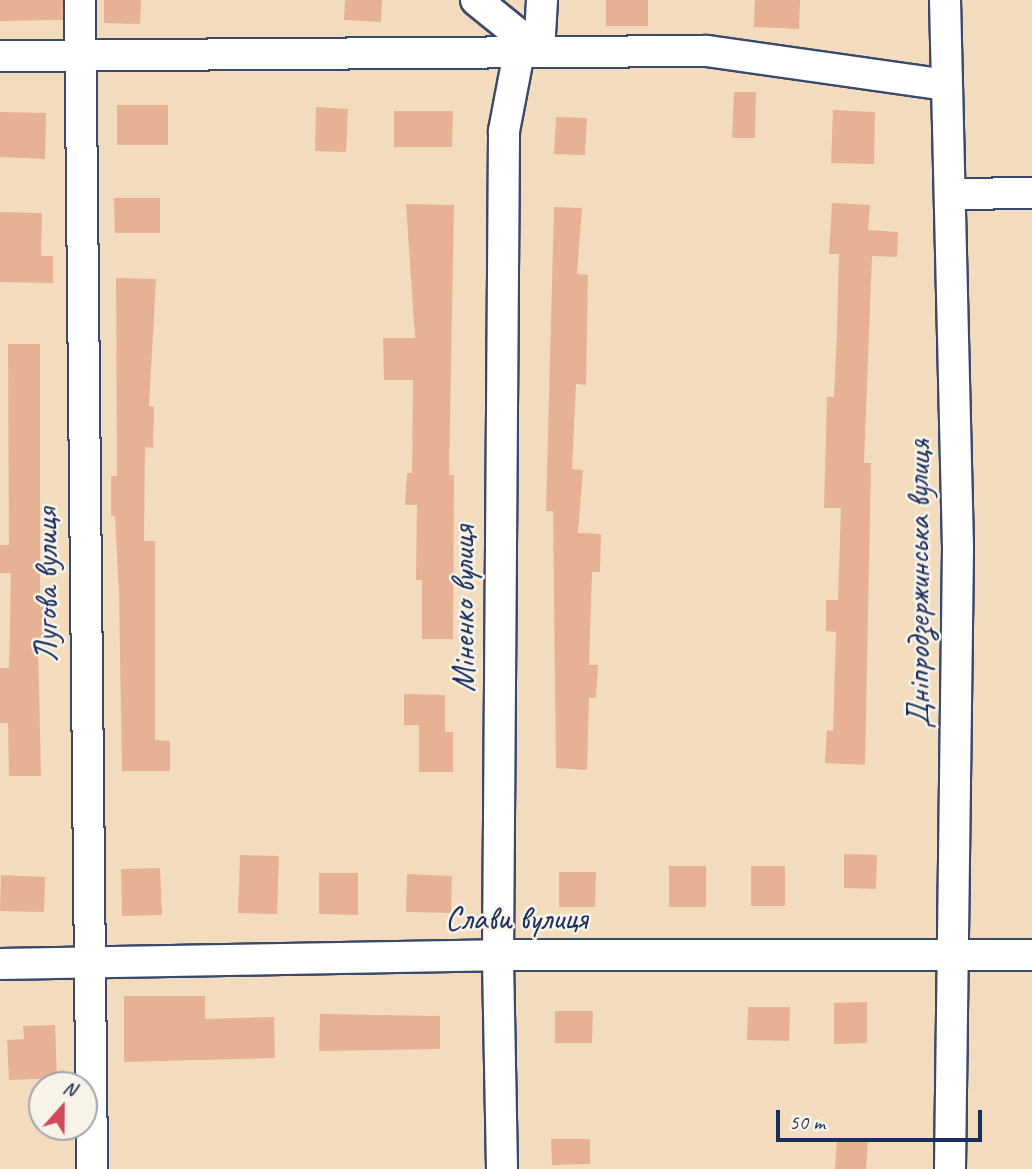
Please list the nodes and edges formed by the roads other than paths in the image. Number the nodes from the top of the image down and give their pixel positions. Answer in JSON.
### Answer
{"nodes":[{"id":1,"x":80,"y":0,"type":"edge"},
{"id":2,"x":476,"y":0,"type":"edge"},
{"id":3,"x":542,"y":0,"type":"edge"},
{"id":4,"x":945,"y":0,"type":"edge"},
{"id":5,"x":529,"y":51,"type":"junction"},
{"id":6,"x":80,"y":55,"type":"junction"},
{"id":7,"x":0,"y":56,"type":"edge"},
{"id":8,"x":945,"y":85,"type":"junction"},
{"id":9,"x":1032,"y":193,"type":"edge"},
{"id":10,"x":953,"y":194,"type":"junction"},
{"id":11,"x":1032,"y":954,"type":"edge"},
{"id":12,"x":498,"y":955,"type":"junction"},
{"id":13,"x":952,"y":955,"type":"junction"},
{"id":14,"x":87,"y":963,"type":"junction"},
{"id":15,"x":0,"y":964,"type":"edge"},
{"id":16,"x":92,"y":1169,"type":"edge"},
{"id":17,"x":502,"y":1169,"type":"edge"},
{"id":18,"x":950,"y":1169,"type":"edge"}],
"edges":[{"from":1,"to":6,"type":"street","name":"Лугова вулиця"},
{"from":2,"to":5,"type":"street"},
{"from":3,"to":5,"type":"street","name":"Міненко вулиця"},
{"from":4,"to":8,"type":"street","name":"Дніпродзержинська вулиця"},
{"from":5,"to":6,"type":"street"},
{"from":5,"to":8,"type":"street"},
{"from":5,"to":12,"type":"street","name":"Міненко вулиця"},
{"from":6,"to":7,"type":"street"},
{"from":6,"to":14,"type":"street","name":"Лугова вулиця"},
{"from":8,"to":10,"type":"street","name":"Дніпродзержинська вулиця"},
{"from":9,"to":10,"type":"street"},
{"from":10,"to":13,"type":"street","name":"Дніпродзержинська вулиця"},
{"from":11,"to":13,"type":"street","name":"Слави вулиця"},
{"from":12,"to":13,"type":"street","name":"Слави вулиця"},
{"from":12,"to":14,"type":"street","name":"Слави вулиця"},
{"from":12,"to":17,"type":"street","name":"Міненко вулиця"},
{"from":13,"to":18,"type":"street","name":"Дніпродзержинська вулиця"},
{"from":14,"to":15,"type":"street","name":"Слави вулиця"},
{"from":14,"to":16,"type":"street","name":"Лугова вулиця"}]}
